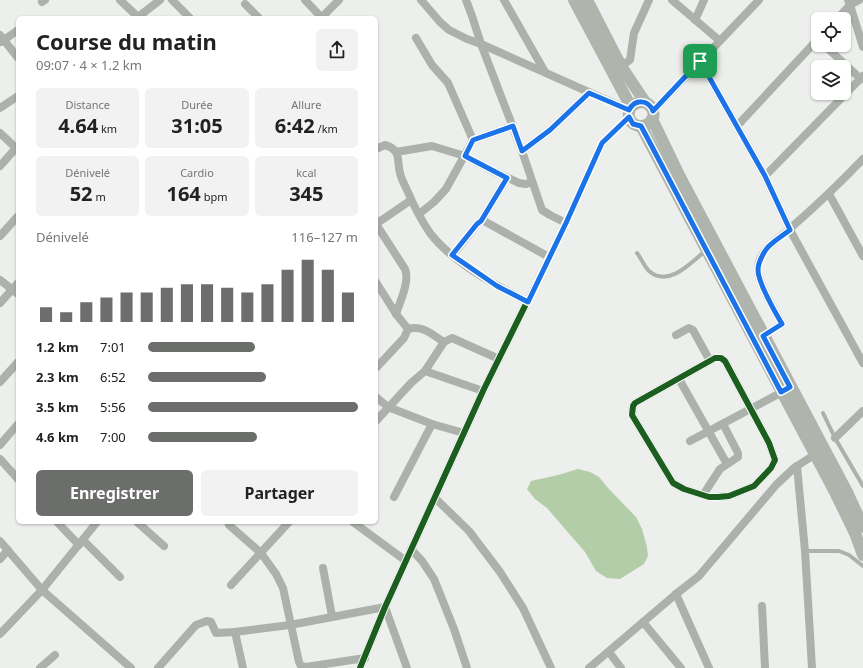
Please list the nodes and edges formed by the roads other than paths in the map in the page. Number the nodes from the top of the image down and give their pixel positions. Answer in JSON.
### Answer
{"nodes":[{"id":1,"x":120,"y":0,"type":"edge"},
{"id":2,"x":172,"y":0,"type":"edge"},
{"id":3,"x":305,"y":0,"type":"edge"},
{"id":4,"x":338,"y":0,"type":"edge"},
{"id":5,"x":421,"y":0,"type":"edge"},
{"id":6,"x":466,"y":0,"type":"edge"},
{"id":7,"x":504,"y":0,"type":"edge"},
{"id":8,"x":574,"y":0,"type":"edge"},
{"id":9,"x":586,"y":0,"type":"edge"},
{"id":10,"x":649,"y":0,"type":"edge"},
{"id":11,"x":672,"y":0,"type":"edge"},
{"id":12,"x":704,"y":0,"type":"edge"},
{"id":13,"x":759,"y":0,"type":"edge"},
{"id":14,"x":859,"y":0,"type":"edge"},
{"id":15,"x":156,"y":1,"type":"edge"},
{"id":16,"x":849,"y":2,"type":"edge"},
{"id":17,"x":245,"y":4,"type":"dead end"},
{"id":18,"x":842,"y":12,"type":"edge"},
{"id":19,"x":137,"y":16,"type":"edge"},
{"id":20,"x":139,"y":16,"type":"edge"},
{"id":21,"x":188,"y":16,"type":"edge"},
{"id":22,"x":257,"y":16,"type":"edge"},
{"id":23,"x":319,"y":16,"type":"edge"},
{"id":24,"x":323,"y":16,"type":"edge"},
{"id":25,"x":695,"y":20,"type":"junction"},
{"id":26,"x":16,"y":31,"type":"edge"},
{"id":27,"x":416,"y":38,"type":"dead end"},
{"id":28,"x":1,"y":39,"type":"edge"},
{"id":29,"x":720,"y":41,"type":"junction"},
{"id":30,"x":481,"y":44,"type":"junction"},
{"id":31,"x":811,"y":46,"type":"edge"},
{"id":32,"x":863,"y":47,"type":"edge"},
{"id":33,"x":832,"y":52,"type":"edge"},
{"id":34,"x":16,"y":56,"type":"edge"},
{"id":35,"x":700,"y":61,"type":"junction"},
{"id":36,"x":621,"y":66,"type":"junction"},
{"id":37,"x":545,"y":72,"type":"junction"},
{"id":38,"x":862,"y":78,"type":"edge"},
{"id":39,"x":589,"y":93,"type":"junction"},
{"id":40,"x":16,"y":97,"type":"edge"},
{"id":41,"x":0,"y":108,"type":"edge"},
{"id":42,"x":629,"y":111,"type":"junction"},
{"id":43,"x":650,"y":111,"type":"junction"},
{"id":44,"x":513,"y":126,"type":"junction"},
{"id":45,"x":641,"y":126,"type":"junction"},
{"id":46,"x":736,"y":126,"type":"junction"},
{"id":47,"x":0,"y":133,"type":"edge"},
{"id":48,"x":473,"y":140,"type":"junction"},
{"id":49,"x":16,"y":148,"type":"edge"},
{"id":50,"x":378,"y":148,"type":"edge"},
{"id":51,"x":16,"y":150,"type":"edge"},
{"id":52,"x":522,"y":151,"type":"junction"},
{"id":53,"x":396,"y":152,"type":"junction"},
{"id":54,"x":465,"y":156,"type":"junction"},
{"id":55,"x":863,"y":159,"type":"edge"},
{"id":56,"x":0,"y":166,"type":"edge"},
{"id":57,"x":765,"y":176,"type":"junction"},
{"id":58,"x":507,"y":178,"type":"junction"},
{"id":59,"x":532,"y":182,"type":"junction"},
{"id":60,"x":829,"y":194,"type":"junction"},
{"id":61,"x":411,"y":200,"type":"junction"},
{"id":62,"x":419,"y":214,"type":"junction"},
{"id":63,"x":16,"y":218,"type":"edge"},
{"id":64,"x":481,"y":221,"type":"junction"},
{"id":65,"x":378,"y":223,"type":"edge"},
{"id":66,"x":566,"y":223,"type":"junction"},
{"id":67,"x":378,"y":227,"type":"edge"},
{"id":68,"x":790,"y":230,"type":"junction"},
{"id":69,"x":0,"y":236,"type":"edge"},
{"id":70,"x":860,"y":243,"type":"edge"},
{"id":71,"x":706,"y":251,"type":"junction"},
{"id":72,"x":637,"y":253,"type":"dead end"},
{"id":73,"x":452,"y":255,"type":"junction"},
{"id":74,"x":863,"y":256,"type":"edge"},
{"id":75,"x":549,"y":257,"type":"junction"},
{"id":76,"x":0,"y":280,"type":"edge"},
{"id":77,"x":378,"y":285,"type":"edge"},
{"id":78,"x":16,"y":289,"type":"edge"},
{"id":79,"x":528,"y":302,"type":"junction"},
{"id":80,"x":0,"y":303,"type":"edge"},
{"id":81,"x":396,"y":314,"type":"junction"},
{"id":82,"x":408,"y":329,"type":"junction"},
{"id":83,"x":676,"y":335,"type":"dead end"},
{"id":84,"x":763,"y":336,"type":"junction"},
{"id":85,"x":444,"y":342,"type":"junction"},
{"id":86,"x":499,"y":359,"type":"junction"},
{"id":87,"x":710,"y":361,"type":"junction"},
{"id":88,"x":863,"y":363,"type":"edge"},
{"id":89,"x":16,"y":364,"type":"edge"},
{"id":90,"x":378,"y":366,"type":"edge"},
{"id":91,"x":425,"y":371,"type":"junction"},
{"id":92,"x":679,"y":379,"type":"junction"},
{"id":93,"x":0,"y":382,"type":"edge"},
{"id":94,"x":786,"y":390,"type":"junction"},
{"id":95,"x":483,"y":391,"type":"junction"},
{"id":96,"x":378,"y":399,"type":"edge"},
{"id":97,"x":388,"y":407,"type":"junction"},
{"id":98,"x":750,"y":409,"type":"junction"},
{"id":99,"x":863,"y":411,"type":"edge"},
{"id":100,"x":823,"y":413,"type":"dead end"},
{"id":101,"x":378,"y":419,"type":"edge"},
{"id":102,"x":432,"y":424,"type":"junction"},
{"id":103,"x":723,"y":424,"type":"junction"},
{"id":104,"x":16,"y":426,"type":"edge"},
{"id":105,"x":709,"y":431,"type":"junction"},
{"id":106,"x":464,"y":434,"type":"junction"},
{"id":107,"x":835,"y":438,"type":"junction"},
{"id":108,"x":690,"y":441,"type":"dead end"},
{"id":109,"x":0,"y":445,"type":"edge"},
{"id":110,"x":814,"y":455,"type":"junction"},
{"id":111,"x":1,"y":462,"type":"edge"},
{"id":112,"x":727,"y":464,"type":"junction"},
{"id":113,"x":797,"y":466,"type":"junction"},
{"id":114,"x":16,"y":477,"type":"edge"},
{"id":115,"x":863,"y":486,"type":"edge"},
{"id":116,"x":703,"y":495,"type":"junction"},
{"id":117,"x":394,"y":497,"type":"dead end"},
{"id":118,"x":436,"y":498,"type":"junction"},
{"id":119,"x":59,"y":524,"type":"edge"},
{"id":120,"x":95,"y":524,"type":"edge"},
{"id":121,"x":139,"y":524,"type":"edge"},
{"id":122,"x":287,"y":524,"type":"edge"},
{"id":123,"x":356,"y":524,"type":"edge"},
{"id":124,"x":229,"y":525,"type":"dead end"},
{"id":125,"x":863,"y":527,"type":"edge"},
{"id":126,"x":0,"y":541,"type":"edge"},
{"id":127,"x":81,"y":542,"type":"junction"},
{"id":128,"x":164,"y":546,"type":"dead end"},
{"id":129,"x":411,"y":549,"type":"junction"},
{"id":130,"x":8,"y":550,"type":"junction"},
{"id":131,"x":805,"y":551,"type":"junction"},
{"id":132,"x":261,"y":553,"type":"junction"},
{"id":133,"x":863,"y":555,"type":"edge"},
{"id":134,"x":0,"y":559,"type":"edge"},
{"id":135,"x":406,"y":561,"type":"junction"},
{"id":136,"x":863,"y":566,"type":"edge"},
{"id":137,"x":323,"y":568,"type":"dead end"},
{"id":138,"x":120,"y":577,"type":"dead end"},
{"id":139,"x":230,"y":585,"type":"dead end"},
{"id":140,"x":42,"y":590,"type":"junction"},
{"id":141,"x":676,"y":594,"type":"junction"},
{"id":142,"x":762,"y":606,"type":"dead end"},
{"id":143,"x":385,"y":607,"type":"junction"},
{"id":144,"x":332,"y":616,"type":"junction"},
{"id":145,"x":643,"y":622,"type":"junction"},
{"id":146,"x":290,"y":625,"type":"junction"},
{"id":147,"x":235,"y":632,"type":"junction"},
{"id":148,"x":0,"y":634,"type":"edge"},
{"id":149,"x":609,"y":652,"type":"junction"},
{"id":150,"x":54,"y":655,"type":"dead end"},
{"id":151,"x":365,"y":658,"type":"junction"},
{"id":152,"x":40,"y":668,"type":"edge"},
{"id":153,"x":131,"y":668,"type":"edge"},
{"id":154,"x":158,"y":668,"type":"edge"},
{"id":155,"x":243,"y":668,"type":"edge"},
{"id":156,"x":360,"y":668,"type":"edge"},
{"id":157,"x":407,"y":668,"type":"edge"},
{"id":158,"x":466,"y":668,"type":"edge"},
{"id":159,"x":551,"y":668,"type":"edge"},
{"id":160,"x":589,"y":668,"type":"edge"},
{"id":161,"x":621,"y":668,"type":"edge"},
{"id":162,"x":681,"y":668,"type":"edge"},
{"id":163,"x":709,"y":668,"type":"edge"},
{"id":164,"x":765,"y":668,"type":"edge"},
{"id":165,"x":812,"y":668,"type":"edge"}],
"edges":[{"from":1,"to":19,"type":"street"},
{"from":2,"to":21,"type":"street"},
{"from":3,"to":23,"type":"street"},
{"from":4,"to":24,"type":"street"},
{"from":5,"to":30,"type":"street"},
{"from":6,"to":30,"type":"street"},
{"from":7,"to":37,"type":"street"},
{"from":8,"to":42,"type":"main road"},
{"from":9,"to":36,"type":"main road"},
{"from":10,"to":36,"type":"street"},
{"from":11,"to":25,"type":"street"},
{"from":12,"to":25,"type":"street"},
{"from":13,"to":29,"type":"street"},
{"from":14,"to":16,"type":"street"},
{"from":15,"to":20,"type":"street"},
{"from":16,"to":18,"type":"street"},
{"from":16,"to":32,"type":"street"},
{"from":17,"to":22,"type":"street"},
{"from":25,"to":29,"type":"street"},
{"from":26,"to":28,"type":"street"},
{"from":27,"to":48,"type":"street"},
{"from":28,"to":34,"type":"street"},
{"from":29,"to":35,"type":"street"},
{"from":30,"to":37,"type":"street"},
{"from":30,"to":44,"type":"street"},
{"from":31,"to":46,"type":"street"},
{"from":33,"to":38,"type":"street"},
{"from":35,"to":43,"type":"street"},
{"from":35,"to":46,"type":"street"},
{"from":36,"to":43,"type":"main road"},
{"from":37,"to":39,"type":"street"},
{"from":38,"to":57,"type":"street"},
{"from":39,"to":42,"type":"street"},
{"from":39,"to":52,"type":"street"},
{"from":40,"to":41,"type":"street"},
{"from":42,"to":43,"type":"main road"},
{"from":42,"to":45,"type":"main road"},
{"from":42,"to":66,"type":"street"},
{"from":43,"to":45,"type":"main road"},
{"from":43,"to":84,"type":"main road"},
{"from":44,"to":48,"type":"street"},
{"from":44,"to":52,"type":"street"},
{"from":45,"to":71,"type":"main road"},
{"from":46,"to":57,"type":"street"},
{"from":47,"to":49,"type":"street"},
{"from":48,"to":54,"type":"street"},
{"from":50,"to":53,"type":"street"},
{"from":51,"to":56,"type":"street"},
{"from":52,"to":59,"type":"street"},
{"from":53,"to":54,"type":"street"},
{"from":53,"to":61,"type":"street"},
{"from":54,"to":58,"type":"street"},
{"from":54,"to":62,"type":"street"},
{"from":55,"to":60,"type":"street"},
{"from":57,"to":68,"type":"street"},
{"from":58,"to":59,"type":"street"},
{"from":58,"to":64,"type":"street"},
{"from":59,"to":66,"type":"street"},
{"from":60,"to":68,"type":"street"},
{"from":60,"to":70,"type":"street"},
{"from":61,"to":62,"type":"street"},
{"from":61,"to":65,"type":"street"},
{"from":62,"to":73,"type":"street"},
{"from":63,"to":69,"type":"street"},
{"from":64,"to":73,"type":"street"},
{"from":64,"to":75,"type":"street"},
{"from":66,"to":75,"type":"street"},
{"from":67,"to":81,"type":"street"},
{"from":68,"to":84,"type":"street"},
{"from":68,"to":88,"type":"street"},
{"from":70,"to":74,"type":"street"},
{"from":71,"to":72,"type":"lane"},
{"from":71,"to":94,"type":"main road"},
{"from":73,"to":79,"type":"street"},
{"from":75,"to":79,"type":"street"},
{"from":76,"to":78,"type":"street"},
{"from":77,"to":81,"type":"street"},
{"from":78,"to":80,"type":"street"},
{"from":79,"to":86,"type":"street"},
{"from":81,"to":82,"type":"street"},
{"from":82,"to":85,"type":"street"},
{"from":82,"to":90,"type":"street"},
{"from":83,"to":87,"type":"street"},
{"from":84,"to":94,"type":"main road"},
{"from":85,"to":86,"type":"street"},
{"from":85,"to":91,"type":"street"},
{"from":86,"to":95,"type":"street"},
{"from":87,"to":92,"type":"street"},
{"from":87,"to":98,"type":"street"},
{"from":89,"to":93,"type":"street"},
{"from":91,"to":95,"type":"street"},
{"from":91,"to":97,"type":"street"},
{"from":92,"to":105,"type":"street"},
{"from":92,"to":116,"type":"street"},
{"from":94,"to":98,"type":"street"},
{"from":94,"to":110,"type":"main road"},
{"from":94,"to":125,"type":"main road"},
{"from":95,"to":106,"type":"street"},
{"from":96,"to":97,"type":"street"},
{"from":97,"to":101,"type":"street"},
{"from":97,"to":102,"type":"street"},
{"from":98,"to":103,"type":"street"},
{"from":98,"to":116,"type":"street"},
{"from":99,"to":107,"type":"street"},
{"from":100,"to":107,"type":"lane"},
{"from":102,"to":106,"type":"street"},
{"from":102,"to":117,"type":"street"},
{"from":103,"to":105,"type":"street"},
{"from":103,"to":112,"type":"street"},
{"from":104,"to":109,"type":"street"},
{"from":105,"to":108,"type":"street"},
{"from":105,"to":112,"type":"street"},
{"from":106,"to":118,"type":"street"},
{"from":107,"to":115,"type":"lane"},
{"from":110,"to":113,"type":"street"},
{"from":110,"to":133,"type":"main road"},
{"from":111,"to":114,"type":"street"},
{"from":112,"to":116,"type":"street"},
{"from":113,"to":131,"type":"street"},
{"from":113,"to":141,"type":"street"},
{"from":118,"to":129,"type":"street"},
{"from":118,"to":159,"type":"street"},
{"from":119,"to":127,"type":"street"},
{"from":120,"to":127,"type":"street"},
{"from":121,"to":128,"type":"street"},
{"from":122,"to":132,"type":"street"},
{"from":123,"to":135,"type":"street"},
{"from":124,"to":132,"type":"street"},
{"from":126,"to":130,"type":"street"},
{"from":127,"to":138,"type":"street"},
{"from":127,"to":140,"type":"street"},
{"from":129,"to":135,"type":"street"},
{"from":129,"to":158,"type":"street"},
{"from":130,"to":134,"type":"street"},
{"from":130,"to":140,"type":"street"},
{"from":131,"to":136,"type":"lane"},
{"from":131,"to":165,"type":"street"},
{"from":132,"to":139,"type":"street"},
{"from":132,"to":146,"type":"street"},
{"from":135,"to":143,"type":"street"},
{"from":137,"to":144,"type":"street"},
{"from":140,"to":148,"type":"street"},
{"from":140,"to":153,"type":"street"},
{"from":141,"to":145,"type":"street"},
{"from":141,"to":163,"type":"street"},
{"from":142,"to":164,"type":"street"},
{"from":143,"to":144,"type":"street"},
{"from":143,"to":151,"type":"street"},
{"from":143,"to":157,"type":"street"},
{"from":144,"to":146,"type":"street"},
{"from":145,"to":149,"type":"street"},
{"from":145,"to":162,"type":"street"},
{"from":146,"to":147,"type":"street"},
{"from":146,"to":151,"type":"street"},
{"from":147,"to":154,"type":"street"},
{"from":147,"to":155,"type":"street"},
{"from":149,"to":160,"type":"street"},
{"from":149,"to":161,"type":"street"},
{"from":150,"to":152,"type":"street"},
{"from":151,"to":156,"type":"street"}]}
